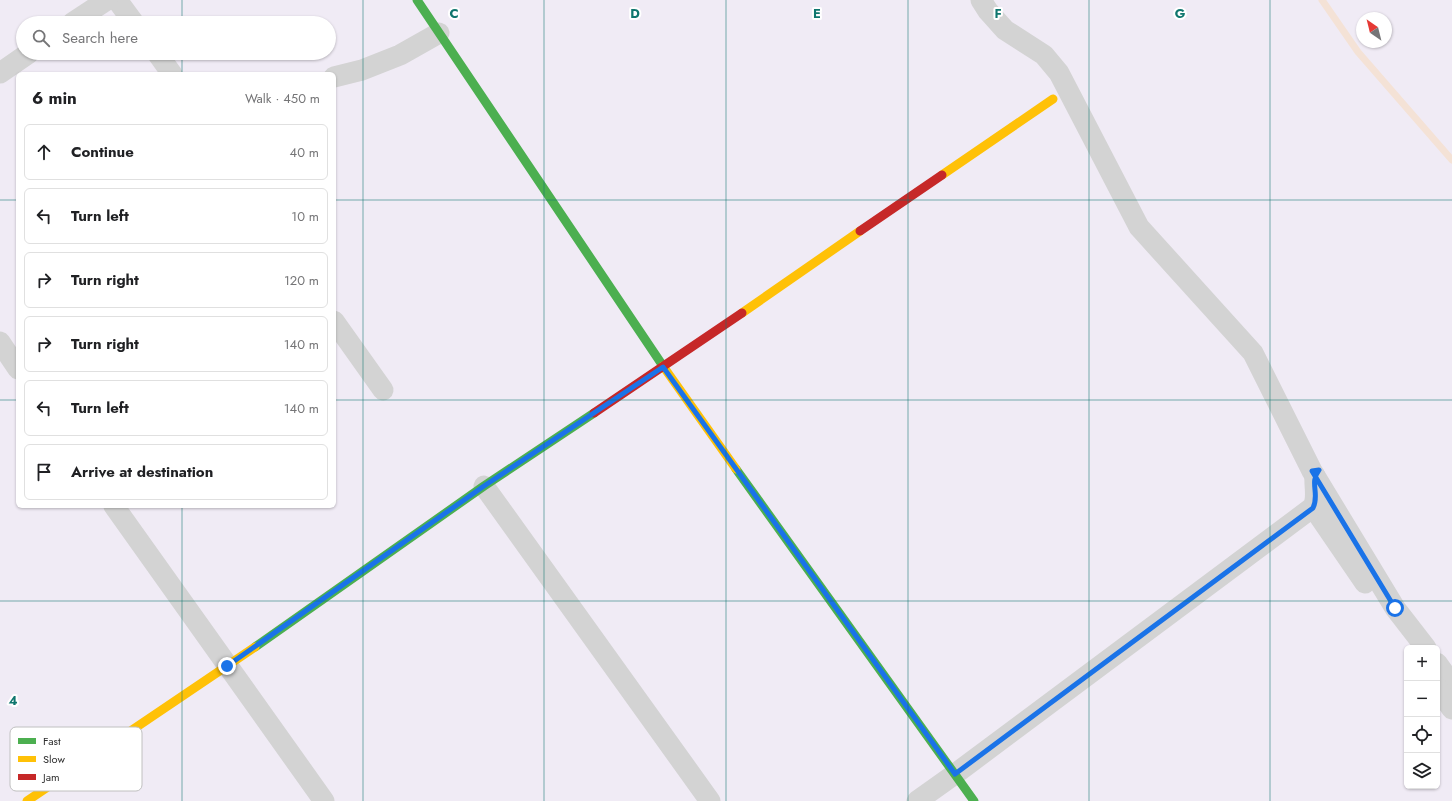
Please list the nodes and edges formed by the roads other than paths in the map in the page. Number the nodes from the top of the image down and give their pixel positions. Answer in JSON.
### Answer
{"nodes":[{"id":1,"x":107,"y":0,"type":"edge"},
{"id":2,"x":117,"y":0,"type":"edge"},
{"id":3,"x":417,"y":0,"type":"edge"},
{"id":4,"x":981,"y":0,"type":"edge"},
{"id":5,"x":83,"y":16,"type":"edge"},
{"id":6,"x":129,"y":16,"type":"edge"},
{"id":7,"x":439,"y":33,"type":"junction"},
{"id":8,"x":19,"y":60,"type":"edge"},
{"id":9,"x":162,"y":60,"type":"edge"},
{"id":10,"x":171,"y":72,"type":"edge"},
{"id":11,"x":0,"y":73,"type":"edge"},
{"id":12,"x":336,"y":76,"type":"edge"},
{"id":13,"x":1053,"y":99,"type":"dead end"},
{"id":14,"x":336,"y":324,"type":"edge"},
{"id":15,"x":0,"y":342,"type":"edge"},
{"id":16,"x":16,"y":366,"type":"edge"},
{"id":17,"x":663,"y":367,"type":"junction"},
{"id":18,"x":383,"y":390,"type":"dead end"},
{"id":19,"x":1312,"y":471,"type":"junction"},
{"id":20,"x":484,"y":486,"type":"junction"},
{"id":21,"x":115,"y":508,"type":"edge"},
{"id":22,"x":1313,"y":508,"type":"junction"},
{"id":23,"x":1408,"y":645,"type":"edge"},
{"id":24,"x":1424,"y":645,"type":"edge"},
{"id":25,"x":227,"y":666,"type":"junction"},
{"id":26,"x":1440,"y":667,"type":"edge"},
{"id":27,"x":1452,"y":684,"type":"edge"},
{"id":28,"x":1440,"y":691,"type":"edge"},
{"id":29,"x":1452,"y":709,"type":"edge"},
{"id":30,"x":137,"y":727,"type":"edge"},
{"id":31,"x":955,"y":774,"type":"junction"},
{"id":32,"x":42,"y":791,"type":"edge"},
{"id":33,"x":27,"y":801,"type":"edge"},
{"id":34,"x":324,"y":801,"type":"edge"},
{"id":35,"x":710,"y":801,"type":"edge"},
{"id":36,"x":917,"y":801,"type":"edge"},
{"id":37,"x":974,"y":801,"type":"edge"}],
"edges":[{"from":1,"to":5,"type":"street"},
{"from":2,"to":6,"type":"street"},
{"from":3,"to":7,"type":"street"},
{"from":4,"to":19,"type":"street"},
{"from":7,"to":12,"type":"street"},
{"from":7,"to":17,"type":"street"},
{"from":8,"to":11,"type":"street"},
{"from":9,"to":10,"type":"street"},
{"from":13,"to":17,"type":"street"},
{"from":14,"to":18,"type":"street"},
{"from":15,"to":16,"type":"street"},
{"from":17,"to":20,"type":"street"},
{"from":17,"to":31,"type":"street"},
{"from":19,"to":22,"type":"street"},
{"from":19,"to":24,"type":"street"},
{"from":20,"to":25,"type":"street"},
{"from":20,"to":35,"type":"street"},
{"from":21,"to":25,"type":"street"},
{"from":22,"to":23,"type":"street"},
{"from":22,"to":31,"type":"street"},
{"from":25,"to":30,"type":"street"},
{"from":25,"to":34,"type":"street"},
{"from":26,"to":27,"type":"street"},
{"from":28,"to":29,"type":"street"},
{"from":31,"to":36,"type":"street"},
{"from":31,"to":37,"type":"street"},
{"from":32,"to":33,"type":"street"}]}
